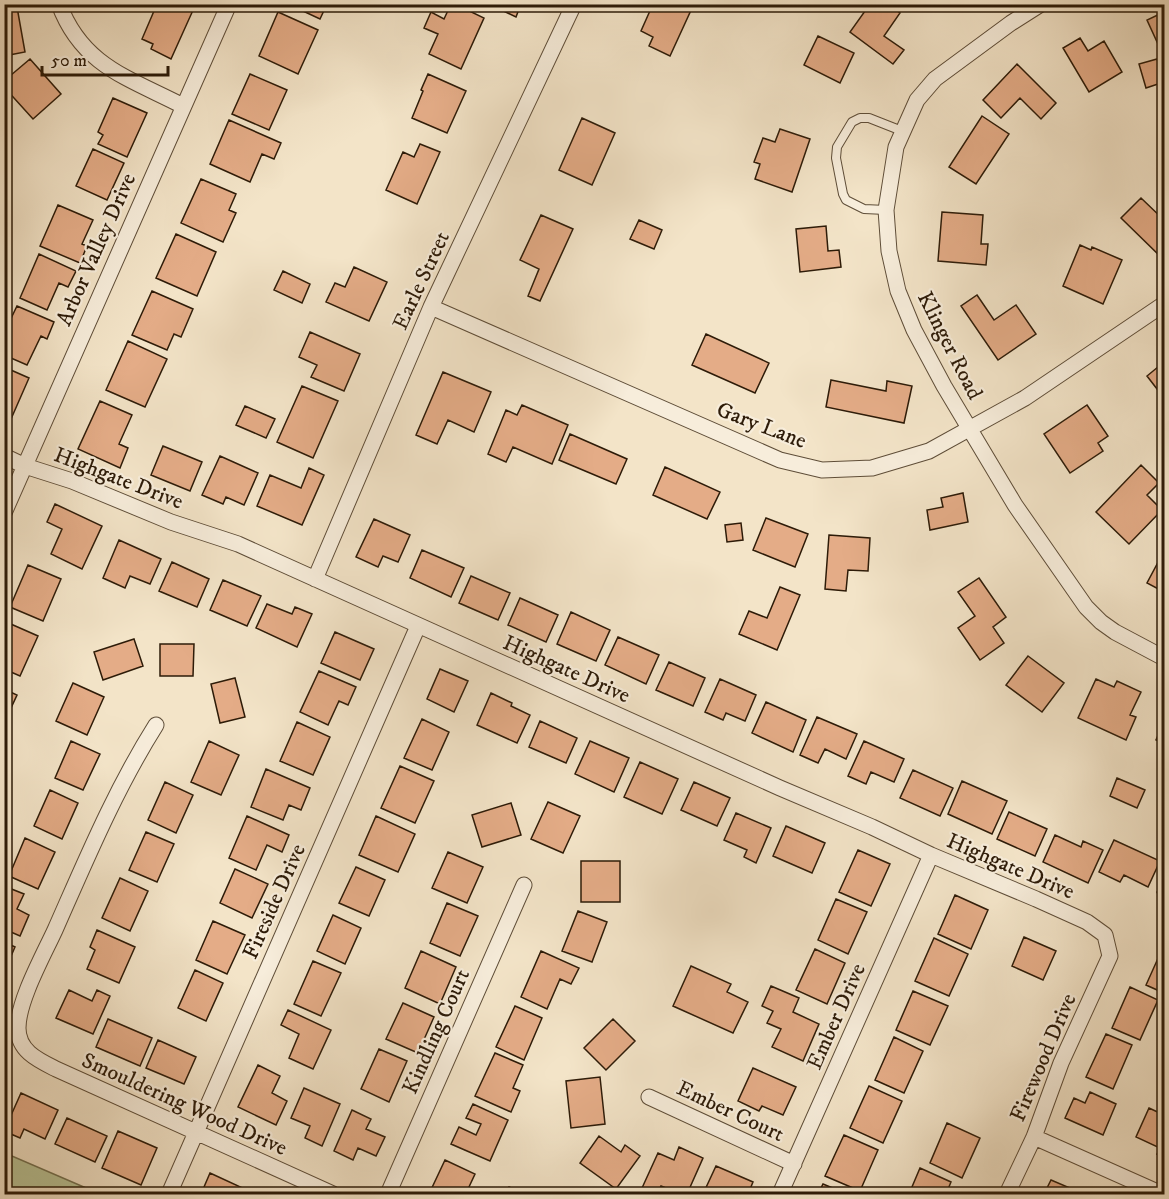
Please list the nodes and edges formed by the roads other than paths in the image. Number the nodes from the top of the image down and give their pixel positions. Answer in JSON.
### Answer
{"nodes":[{"id":1,"x":59,"y":4,"type":"edge"},
{"id":2,"x":229,"y":4,"type":"edge"},
{"id":3,"x":574,"y":4,"type":"edge"},
{"id":4,"x":1041,"y":4,"type":"edge"},
{"id":5,"x":183,"y":106,"type":"junction"},
{"id":6,"x":902,"y":131,"type":"junction"},
{"id":7,"x":886,"y":210,"type":"junction"},
{"id":8,"x":1164,"y":304,"type":"edge"},
{"id":9,"x":431,"y":307,"type":"junction"},
{"id":10,"x":969,"y":429,"type":"junction"},
{"id":11,"x":4,"y":456,"type":"edge"},
{"id":12,"x":25,"y":466,"type":"junction"},
{"id":13,"x":4,"y":513,"type":"edge"},
{"id":14,"x":315,"y":579,"type":"junction"},
{"id":15,"x":418,"y":626,"type":"junction"},
{"id":16,"x":1164,"y":658,"type":"edge"},
{"id":17,"x":156,"y":725,"type":"dead end"},
{"id":18,"x":931,"y":855,"type":"junction"},
{"id":19,"x":524,"y":885,"type":"dead end"},
{"id":20,"x":1105,"y":935,"type":"joint"},
{"id":21,"x":649,"y":1097,"type":"dead end"},
{"id":22,"x":196,"y":1133,"type":"junction"},
{"id":23,"x":1034,"y":1137,"type":"junction"},
{"id":24,"x":794,"y":1164,"type":"junction"},
{"id":25,"x":169,"y":1194,"type":"edge"},
{"id":26,"x":333,"y":1194,"type":"edge"},
{"id":27,"x":388,"y":1194,"type":"edge"},
{"id":28,"x":780,"y":1194,"type":"edge"},
{"id":29,"x":1007,"y":1194,"type":"edge"},
{"id":30,"x":1162,"y":1194,"type":"edge"}],
"edges":[{"from":1,"to":5,"type":"street"},
{"from":2,"to":5,"type":"street","name":"Arbor Valley Drive"},
{"from":3,"to":9,"type":"street","name":"Earle Street"},
{"from":4,"to":6,"type":"street","name":"Klinger Road"},
{"from":5,"to":12,"type":"street","name":"Arbor Valley Drive"},
{"from":6,"to":7,"type":"street","name":"Klinger Road"},
{"from":6,"to":7,"type":"lane"},
{"from":7,"to":10,"type":"street","name":"Klinger Road"},
{"from":8,"to":10,"type":"street","name":"Gary Lane"},
{"from":9,"to":10,"type":"street","name":"Gary Lane"},
{"from":9,"to":14,"type":"street","name":"Earle Street"},
{"from":10,"to":16,"type":"street","name":"Klinger Road"},
{"from":11,"to":12,"type":"street","name":"Highgate Drive"},
{"from":12,"to":13,"type":"street","name":"Arbor Valley Drive"},
{"from":12,"to":14,"type":"street","name":"Highgate Drive"},
{"from":14,"to":15,"type":"street","name":"Highgate Drive"},
{"from":15,"to":18,"type":"street","name":"Highgate Drive"},
{"from":15,"to":22,"type":"street","name":"Fireside Drive"},
{"from":17,"to":22,"type":"street","name":"Smouldering Wood Drive"},
{"from":18,"to":20,"type":"street","name":"Highgate Drive"},
{"from":18,"to":24,"type":"street","name":"Ember Drive"},
{"from":19,"to":27,"type":"street","name":"Kindling Court"},
{"from":20,"to":23,"type":"street","name":"Firewood Drive"},
{"from":21,"to":24,"type":"street","name":"Ember Court"},
{"from":22,"to":25,"type":"street","name":"Fireside Drive"},
{"from":22,"to":26,"type":"street","name":"Smouldering Wood Drive"},
{"from":23,"to":29,"type":"street","name":"Firewood Drive"},
{"from":23,"to":30,"type":"street"},
{"from":24,"to":28,"type":"street","name":"Ember Drive"}]}
